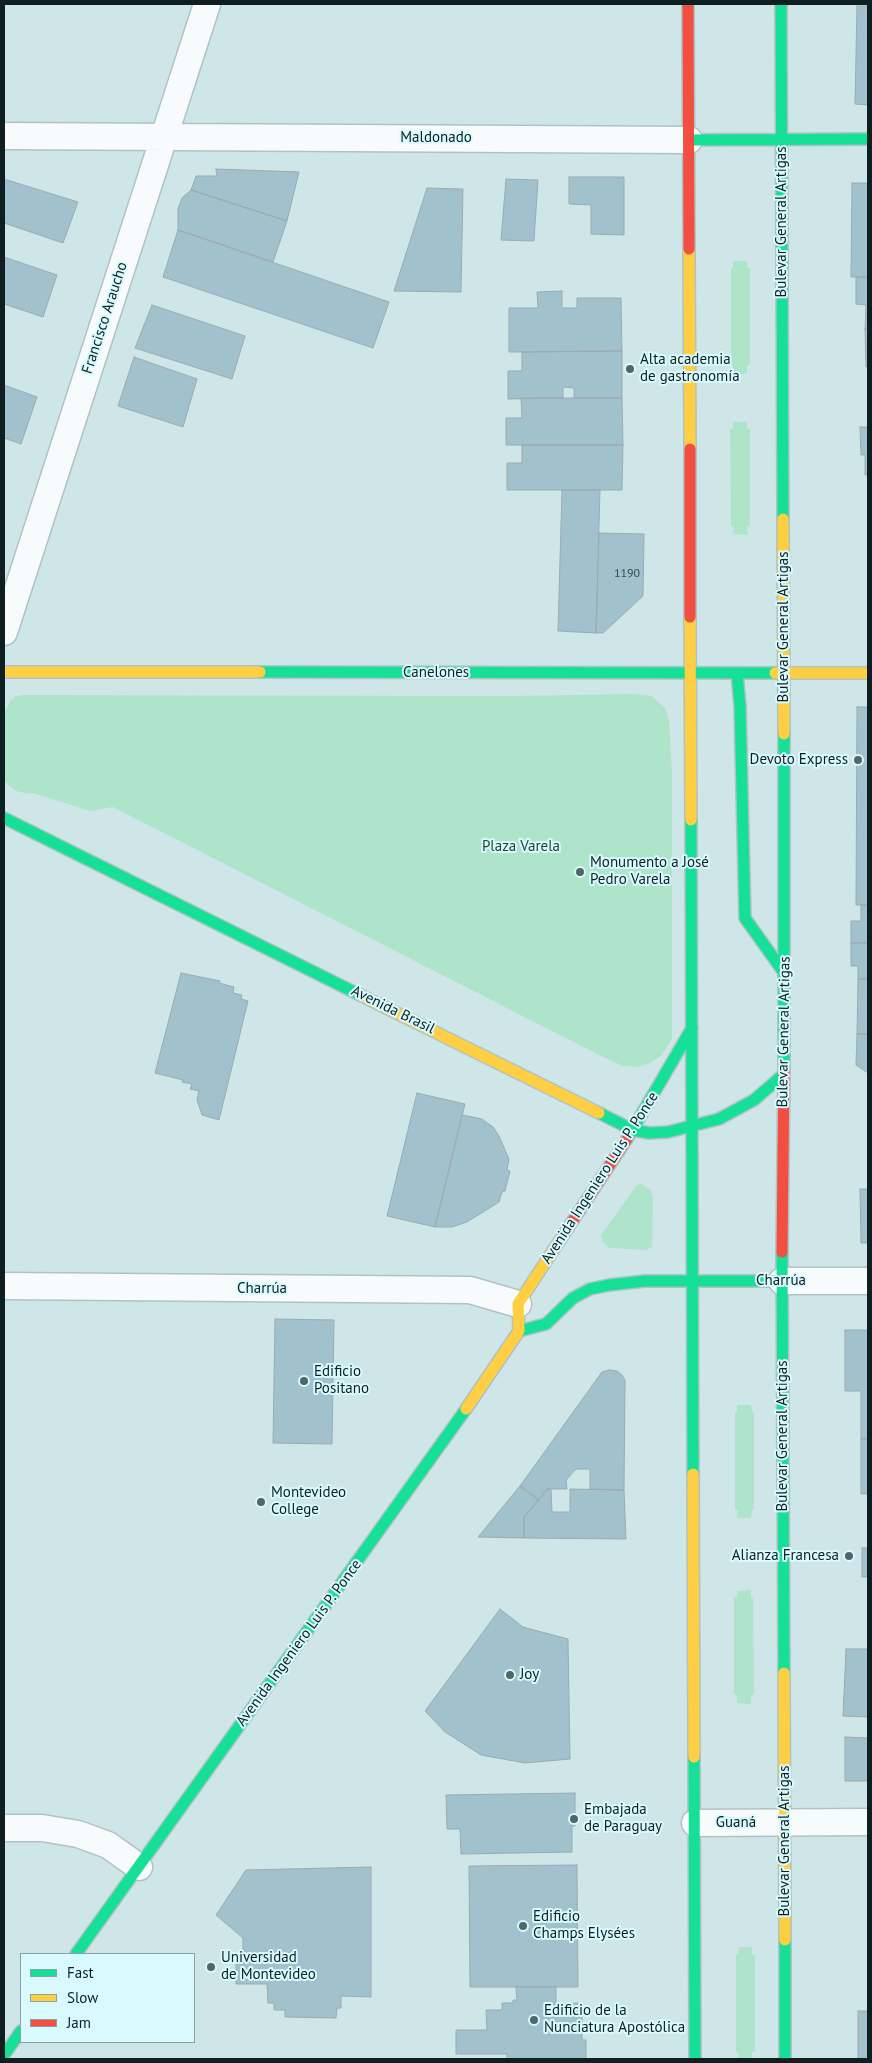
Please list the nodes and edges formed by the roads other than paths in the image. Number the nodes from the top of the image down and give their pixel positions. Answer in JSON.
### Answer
{"nodes":[{"id":1,"x":207,"y":4,"type":"edge"},
{"id":2,"x":688,"y":4,"type":"edge"},
{"id":3,"x":781,"y":4,"type":"edge"},
{"id":4,"x":4,"y":136,"type":"edge"},
{"id":5,"x":164,"y":136,"type":"junction"},
{"id":6,"x":868,"y":139,"type":"edge"},
{"id":7,"x":689,"y":140,"type":"junction"},
{"id":8,"x":782,"y":140,"type":"junction"},
{"id":9,"x":4,"y":632,"type":"edge"},
{"id":10,"x":4,"y":672,"type":"edge"},
{"id":11,"x":737,"y":673,"type":"junction"},
{"id":12,"x":784,"y":673,"type":"junction"},
{"id":13,"x":868,"y":673,"type":"edge"},
{"id":14,"x":690,"y":674,"type":"junction"},
{"id":15,"x":4,"y":818,"type":"edge"},
{"id":16,"x":785,"y":974,"type":"junction"},
{"id":17,"x":693,"y":1027,"type":"junction"},
{"id":18,"x":783,"y":1075,"type":"junction"},
{"id":19,"x":694,"y":1127,"type":"junction"},
{"id":20,"x":633,"y":1130,"type":"junction"},
{"id":21,"x":868,"y":1280,"type":"edge"},
{"id":22,"x":694,"y":1281,"type":"junction"},
{"id":23,"x":782,"y":1281,"type":"junction"},
{"id":24,"x":4,"y":1286,"type":"edge"},
{"id":25,"x":518,"y":1304,"type":"junction"},
{"id":26,"x":519,"y":1331,"type":"junction"},
{"id":27,"x":868,"y":1822,"type":"edge"},
{"id":28,"x":695,"y":1823,"type":"junction"},
{"id":29,"x":785,"y":1823,"type":"junction"},
{"id":30,"x":4,"y":1828,"type":"edge"},
{"id":31,"x":139,"y":1867,"type":"junction"},
{"id":32,"x":77,"y":1953,"type":"edge"},
{"id":33,"x":20,"y":2032,"type":"edge"},
{"id":34,"x":4,"y":2055,"type":"edge"},
{"id":35,"x":695,"y":2059,"type":"edge"},
{"id":36,"x":785,"y":2059,"type":"edge"}],
"edges":[{"from":1,"to":5,"type":"street","name":"Francisco Araucho"},
{"from":2,"to":7,"type":"main road"},
{"from":3,"to":8,"type":"main road","name":"Bulevar General Artigas"},
{"from":4,"to":5,"type":"street","name":"Maldonado"},
{"from":5,"to":7,"type":"street","name":"Maldonado"},
{"from":5,"to":9,"type":"street","name":"Francisco Araucho"},
{"from":6,"to":8,"type":"main road","name":"Maldonado"},
{"from":7,"to":8,"type":"main road","name":"Maldonado"},
{"from":7,"to":14,"type":"main road"},
{"from":8,"to":12,"type":"main road","name":"Bulevar General Artigas"},
{"from":10,"to":14,"type":"main road","name":"Canelones"},
{"from":11,"to":12,"type":"main road","name":"Canelones"},
{"from":11,"to":14,"type":"main road","name":"Canelones"},
{"from":11,"to":16,"type":"main road"},
{"from":12,"to":13,"type":"main road","name":"Canelones"},
{"from":12,"to":16,"type":"main road","name":"Bulevar General Artigas"},
{"from":14,"to":17,"type":"main road"},
{"from":15,"to":20,"type":"main road","name":"Avenida Brasil"},
{"from":16,"to":18,"type":"main road","name":"Bulevar General Artigas"},
{"from":17,"to":19,"type":"main road"},
{"from":17,"to":20,"type":"main road","name":"Avenida Ingeniero Luis P. Ponce"},
{"from":18,"to":19,"type":"main road","name":"Avenida Brasil"},
{"from":18,"to":23,"type":"main road","name":"Bulevar General Artigas"},
{"from":19,"to":20,"type":"main road","name":"Avenida Brasil"},
{"from":19,"to":22,"type":"main road"},
{"from":20,"to":25,"type":"main road","name":"Avenida Ingeniero Luis P. Ponce"},
{"from":21,"to":23,"type":"street","name":"Charrúa"},
{"from":22,"to":23,"type":"main road","name":"Charrúa"},
{"from":22,"to":26,"type":"main road"},
{"from":22,"to":28,"type":"main road"},
{"from":23,"to":29,"type":"main road","name":"Bulevar General Artigas"},
{"from":24,"to":25,"type":"street","name":"Charrúa"},
{"from":25,"to":26,"type":"main road"},
{"from":26,"to":31,"type":"main road","name":"Avenida Ingeniero Luis P. Ponce"},
{"from":27,"to":29,"type":"street","name":"Guaná"},
{"from":28,"to":29,"type":"street","name":"Guaná"},
{"from":28,"to":35,"type":"main road"},
{"from":29,"to":36,"type":"main road","name":"Bulevar General Artigas"},
{"from":30,"to":31,"type":"street"},
{"from":31,"to":32,"type":"main road","name":"Avenida Ingeniero Luis P. Ponce"},
{"from":33,"to":34,"type":"main road"}]}
